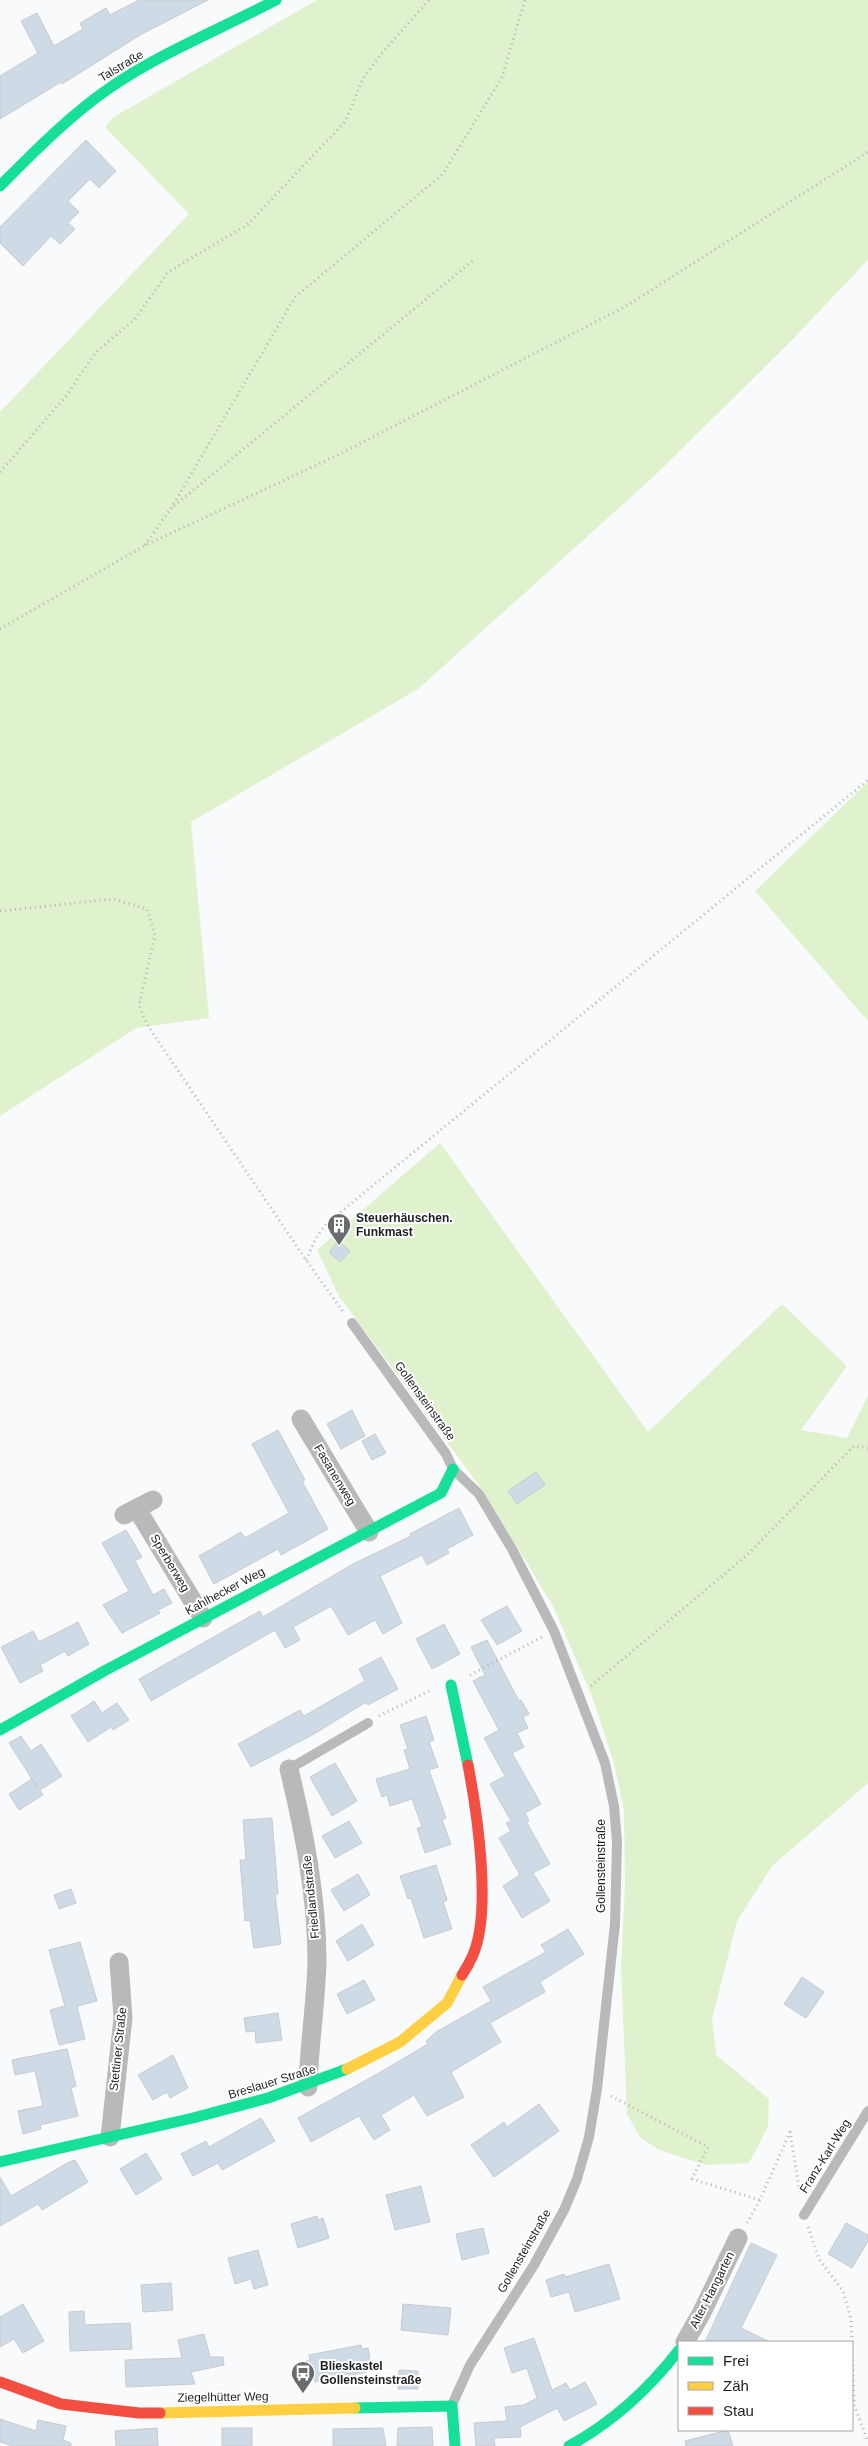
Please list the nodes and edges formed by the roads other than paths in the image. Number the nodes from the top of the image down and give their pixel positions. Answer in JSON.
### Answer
{"nodes":[{"id":1,"x":276,"y":0,"type":"edge"},
{"id":2,"x":0,"y":186,"type":"edge"},
{"id":3,"x":352,"y":1324,"type":"road end"},
{"id":4,"x":301,"y":1419,"type":"dead end"},
{"id":5,"x":452,"y":1469,"type":"junction"},
{"id":6,"x":138,"y":1508,"type":"dead end"},
{"id":7,"x":368,"y":1532,"type":"junction"},
{"id":8,"x":203,"y":1618,"type":"junction"},
{"id":9,"x":451,"y":1685,"type":"road end"},
{"id":10,"x":368,"y":1723,"type":"road end"},
{"id":11,"x":0,"y":1730,"type":"edge"},
{"id":12,"x":289,"y":1769,"type":"joint"},
{"id":13,"x":118,"y":1962,"type":"dead end"},
{"id":14,"x":308,"y":2087,"type":"junction"},
{"id":15,"x":868,"y":2111,"type":"edge"},
{"id":16,"x":110,"y":2137,"type":"junction"},
{"id":17,"x":0,"y":2162,"type":"edge"},
{"id":18,"x":804,"y":2214,"type":"road end"},
{"id":19,"x":738,"y":2238,"type":"road end"},
{"id":20,"x":686,"y":2341,"type":"edge"},
{"id":21,"x":678,"y":2351,"type":"edge"},
{"id":22,"x":0,"y":2382,"type":"edge"},
{"id":23,"x":452,"y":2406,"type":"junction"},
{"id":24,"x":455,"y":2446,"type":"edge"},
{"id":25,"x":569,"y":2446,"type":"edge"}],
"edges":[{"from":1,"to":2,"type":"street","name":"Talstraße"},
{"from":3,"to":5,"type":"lane","name":"Gollensteinstraße"},
{"from":4,"to":7,"type":"street","name":"Fasanenweg"},
{"from":5,"to":7,"type":"street","name":"Kahlhecker Weg"},
{"from":5,"to":23,"type":"lane","name":"Gollensteinstraße"},
{"from":6,"to":8,"type":"street","name":"Sperberweg"},
{"from":7,"to":8,"type":"street","name":"Kahlhecker Weg"},
{"from":8,"to":11,"type":"street","name":"Kahlhecker Weg"},
{"from":9,"to":14,"type":"street","name":"Breslauer Straße"},
{"from":10,"to":12,"type":"lane"},
{"from":12,"to":14,"type":"street","name":"Friedlandstraße"},
{"from":13,"to":16,"type":"street","name":"Stettiner Straße"},
{"from":14,"to":16,"type":"street","name":"Breslauer Straße"},
{"from":15,"to":18,"type":"lane","name":"Franz-Karl-Weg"},
{"from":16,"to":17,"type":"street","name":"Breslauer Straße"},
{"from":19,"to":20,"type":"street","name":"Alter Hangarten"},
{"from":21,"to":25,"type":"street"},
{"from":22,"to":23,"type":"street","name":"Ziegelhütter Weg"},
{"from":23,"to":24,"type":"street","name":"Gollensteinstraße"}]}
